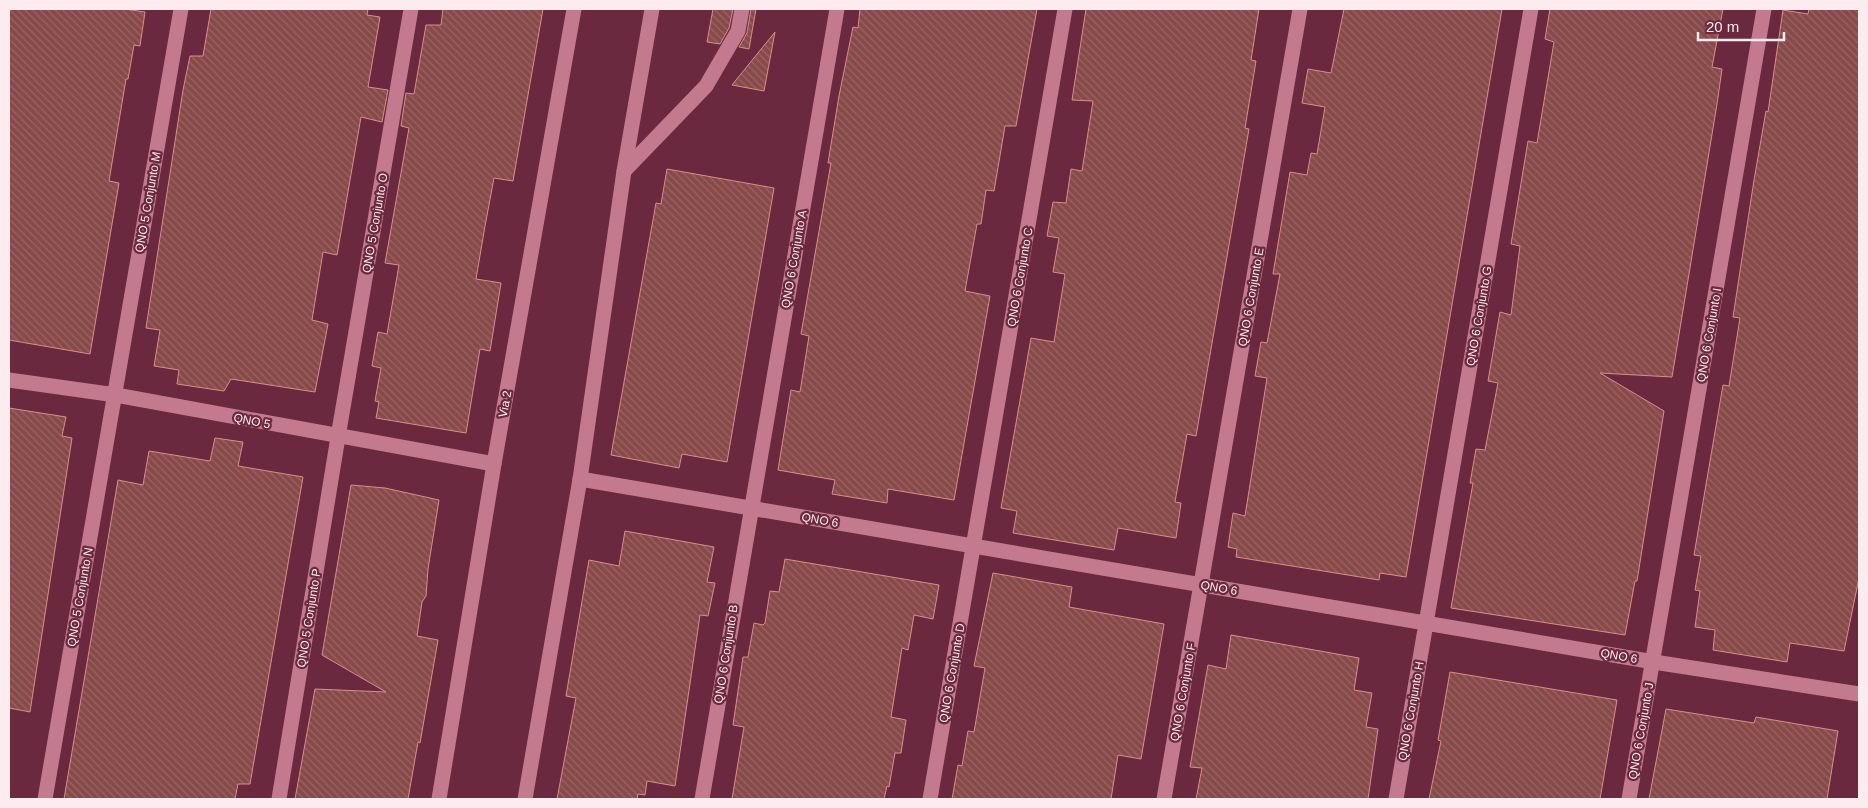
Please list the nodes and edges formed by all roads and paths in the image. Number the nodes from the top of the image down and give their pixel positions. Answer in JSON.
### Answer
{"nodes":[{"id":1,"x":181,"y":9,"type":"edge"},
{"id":2,"x":412,"y":9,"type":"edge"},
{"id":3,"x":574,"y":9,"type":"edge"},
{"id":4,"x":652,"y":9,"type":"edge"},
{"id":5,"x":742,"y":9,"type":"edge"},
{"id":6,"x":837,"y":9,"type":"edge"},
{"id":7,"x":1065,"y":9,"type":"edge"},
{"id":8,"x":1300,"y":9,"type":"edge"},
{"id":9,"x":1531,"y":9,"type":"edge"},
{"id":10,"x":1764,"y":9,"type":"edge"},
{"id":11,"x":624,"y":171,"type":"junction"},
{"id":12,"x":9,"y":380,"type":"edge"},
{"id":13,"x":116,"y":395,"type":"junction"},
{"id":14,"x":338,"y":437,"type":"junction"},
{"id":15,"x":494,"y":464,"type":"junction"},
{"id":16,"x":580,"y":479,"type":"junction"},
{"id":17,"x":751,"y":508,"type":"junction"},
{"id":18,"x":974,"y":546,"type":"junction"},
{"id":19,"x":1201,"y":585,"type":"junction"},
{"id":20,"x":1426,"y":623,"type":"junction"},
{"id":21,"x":1654,"y":662,"type":"junction"},
{"id":22,"x":1859,"y":694,"type":"edge"},
{"id":23,"x":46,"y":799,"type":"edge"},
{"id":24,"x":279,"y":799,"type":"edge"},
{"id":25,"x":439,"y":799,"type":"edge"},
{"id":26,"x":525,"y":799,"type":"edge"},
{"id":27,"x":702,"y":799,"type":"edge"},
{"id":28,"x":930,"y":799,"type":"edge"},
{"id":29,"x":1164,"y":799,"type":"edge"},
{"id":30,"x":1396,"y":799,"type":"edge"},
{"id":31,"x":1629,"y":799,"type":"edge"}],
"edges":[{"from":1,"to":13,"type":"street","name":"QNO 5 Conjunto M"},
{"from":2,"to":14,"type":"street","name":"QNO 5 Conjunto O"},
{"from":3,"to":15,"type":"street","name":"Via 2"},
{"from":4,"to":11,"type":"street"},
{"from":5,"to":11,"type":"street"},
{"from":6,"to":17,"type":"street","name":"QNO 6 Conjunto A"},
{"from":7,"to":18,"type":"street","name":"QNO 6 Conjunto C"},
{"from":8,"to":19,"type":"street","name":"QNO 6 Conjunto E"},
{"from":9,"to":20,"type":"street","name":"QNO 6 Conjunto G"},
{"from":10,"to":21,"type":"street","name":"QNO 6 Conjunto I"},
{"from":11,"to":16,"type":"street"},
{"from":12,"to":13,"type":"street","name":"QNO 5"},
{"from":13,"to":14,"type":"street","name":"QNO 5"},
{"from":13,"to":23,"type":"street","name":"QNO 5 Conjunto N"},
{"from":14,"to":15,"type":"street","name":"QNO 5"},
{"from":14,"to":24,"type":"street","name":"QNO 5 Conjunto P"},
{"from":15,"to":25,"type":"street","name":"Via 2"},
{"from":16,"to":17,"type":"street","name":"QNO 6"},
{"from":16,"to":26,"type":"street"},
{"from":17,"to":18,"type":"street","name":"QNO 6"},
{"from":17,"to":27,"type":"street","name":"QNO 6 Conjunto B"},
{"from":18,"to":19,"type":"street","name":"QNO 6"},
{"from":18,"to":28,"type":"street","name":"QNO 6 Conjunto D"},
{"from":19,"to":20,"type":"street","name":"QNO 6"},
{"from":19,"to":29,"type":"street","name":"QNO 6 Conjunto F"},
{"from":20,"to":21,"type":"street","name":"QNO 6"},
{"from":20,"to":30,"type":"street","name":"QNO 6 Conjunto H"},
{"from":21,"to":22,"type":"street","name":"QNO 6"},
{"from":21,"to":31,"type":"street","name":"QNO 6 Conjunto J"}]}
